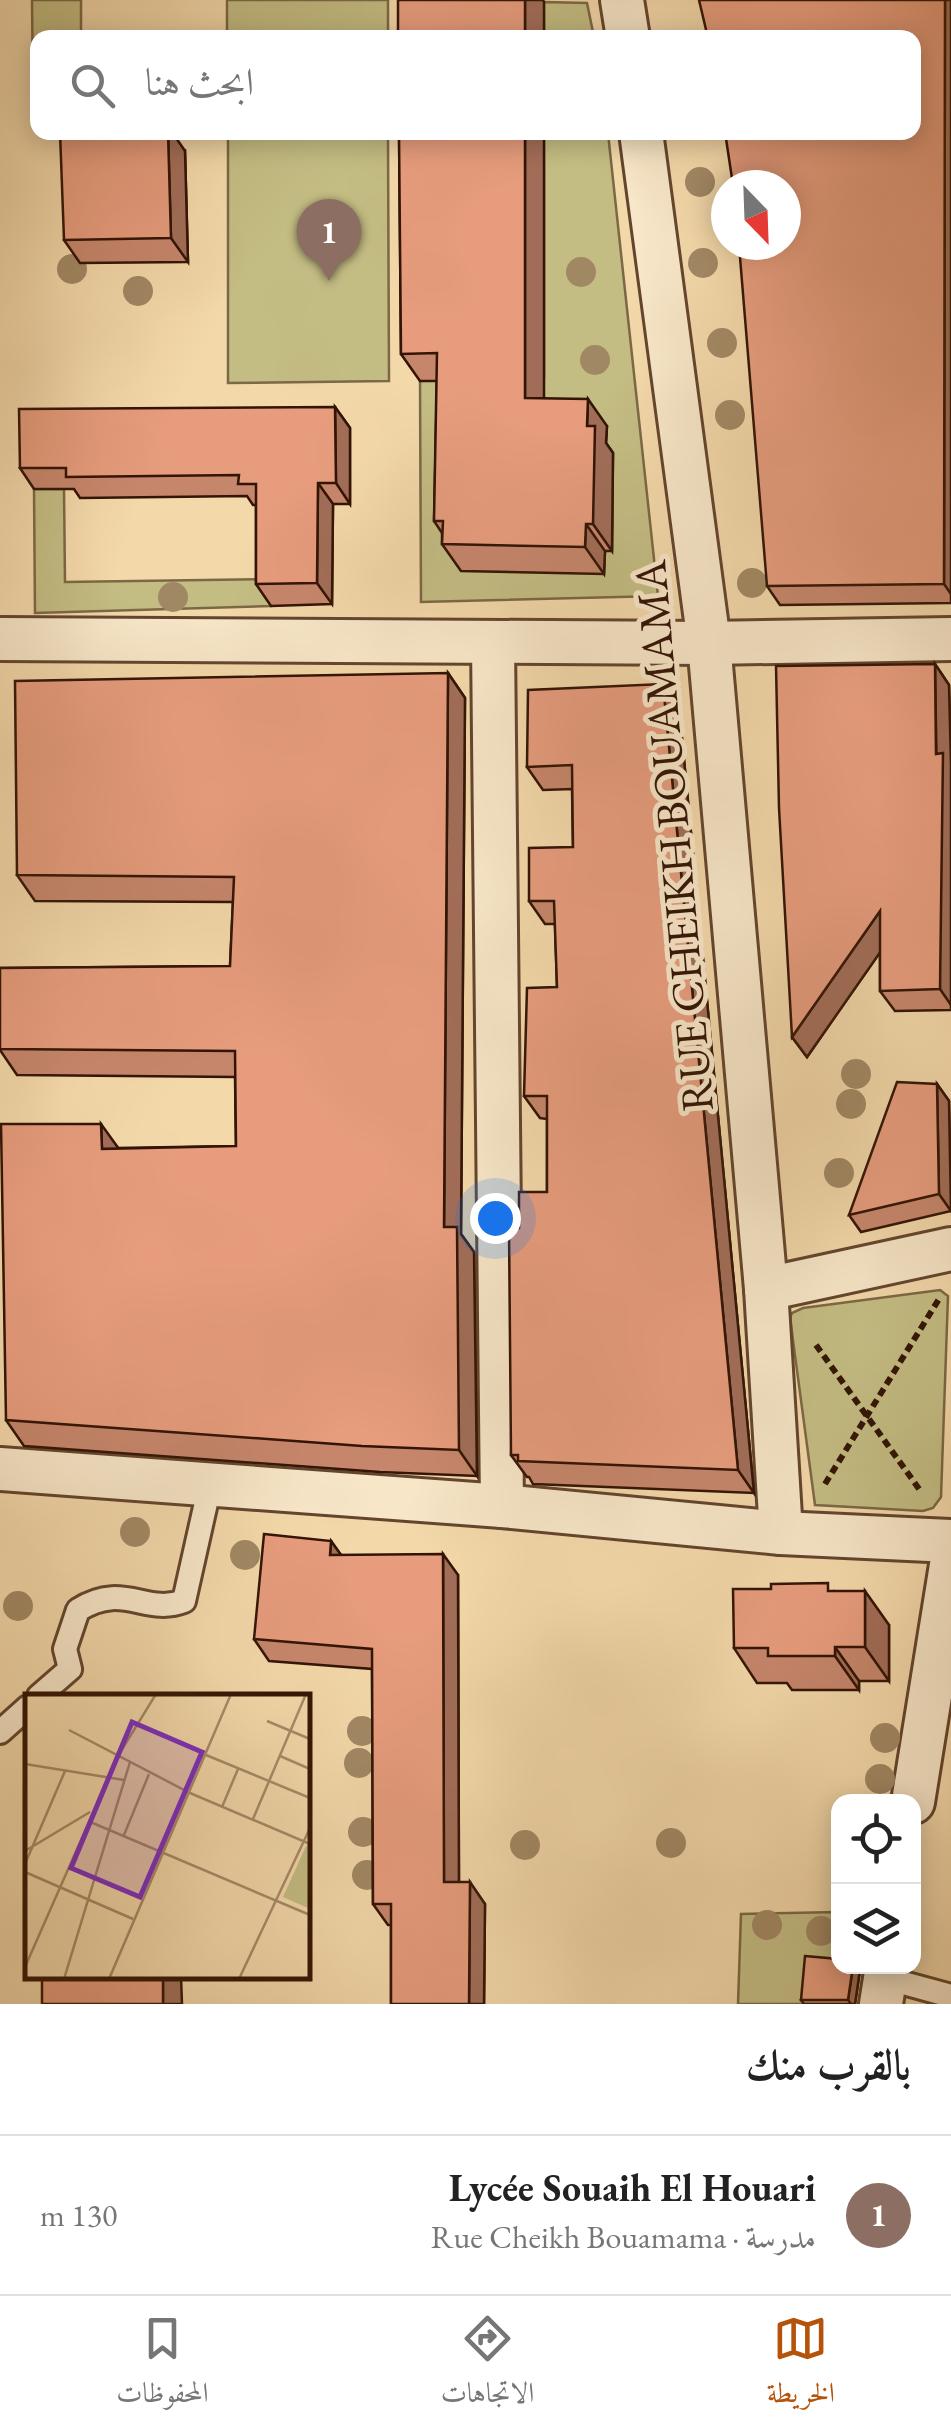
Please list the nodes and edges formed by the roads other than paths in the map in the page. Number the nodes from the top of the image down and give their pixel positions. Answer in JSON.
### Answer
{"nodes":[{"id":1,"x":622,"y":0,"type":"edge"},
{"id":2,"x":627,"y":30,"type":"edge"},
{"id":3,"x":642,"y":140,"type":"edge"},
{"id":4,"x":0,"y":639,"type":"edge"},
{"id":5,"x":951,"y":639,"type":"edge"},
{"id":6,"x":493,"y":642,"type":"junction"},
{"id":7,"x":709,"y":643,"type":"junction"},
{"id":8,"x":948,"y":1270,"type":"edge"},
{"id":9,"x":766,"y":1289,"type":"junction"},
{"id":10,"x":0,"y":1469,"type":"edge"},
{"id":11,"x":210,"y":1485,"type":"junction"},
{"id":12,"x":502,"y":1506,"type":"junction"},
{"id":13,"x":942,"y":1525,"type":"edge"},
{"id":14,"x":782,"y":1533,"type":"junction"},
{"id":15,"x":951,"y":1564,"type":"edge"},
{"id":16,"x":42,"y":1694,"type":"edge"},
{"id":17,"x":25,"y":1710,"type":"edge"},
{"id":18,"x":0,"y":1732,"type":"edge"},
{"id":19,"x":914,"y":1794,"type":"edge"},
{"id":20,"x":884,"y":1983,"type":"edge"},
{"id":21,"x":951,"y":1996,"type":"edge"}],
"edges":[{"from":1,"to":2,"type":"street"},
{"from":3,"to":7,"type":"street","name":"RUE CHEIKH BOUAMAMA"},
{"from":4,"to":6,"type":"street"},
{"from":5,"to":7,"type":"street"},
{"from":6,"to":7,"type":"street"},
{"from":6,"to":12,"type":"street"},
{"from":7,"to":9,"type":"street","name":"RUE CHEIKH BOUAMAMA"},
{"from":8,"to":9,"type":"street"},
{"from":9,"to":14,"type":"street","name":"RUE CHEIKH BOUAMAMA"},
{"from":10,"to":11,"type":"street"},
{"from":11,"to":12,"type":"street"},
{"from":11,"to":16,"type":"lane"},
{"from":12,"to":14,"type":"street"},
{"from":13,"to":14,"type":"street"},
{"from":15,"to":19,"type":"street"},
{"from":17,"to":18,"type":"lane"},
{"from":20,"to":21,"type":"lane"}]}
